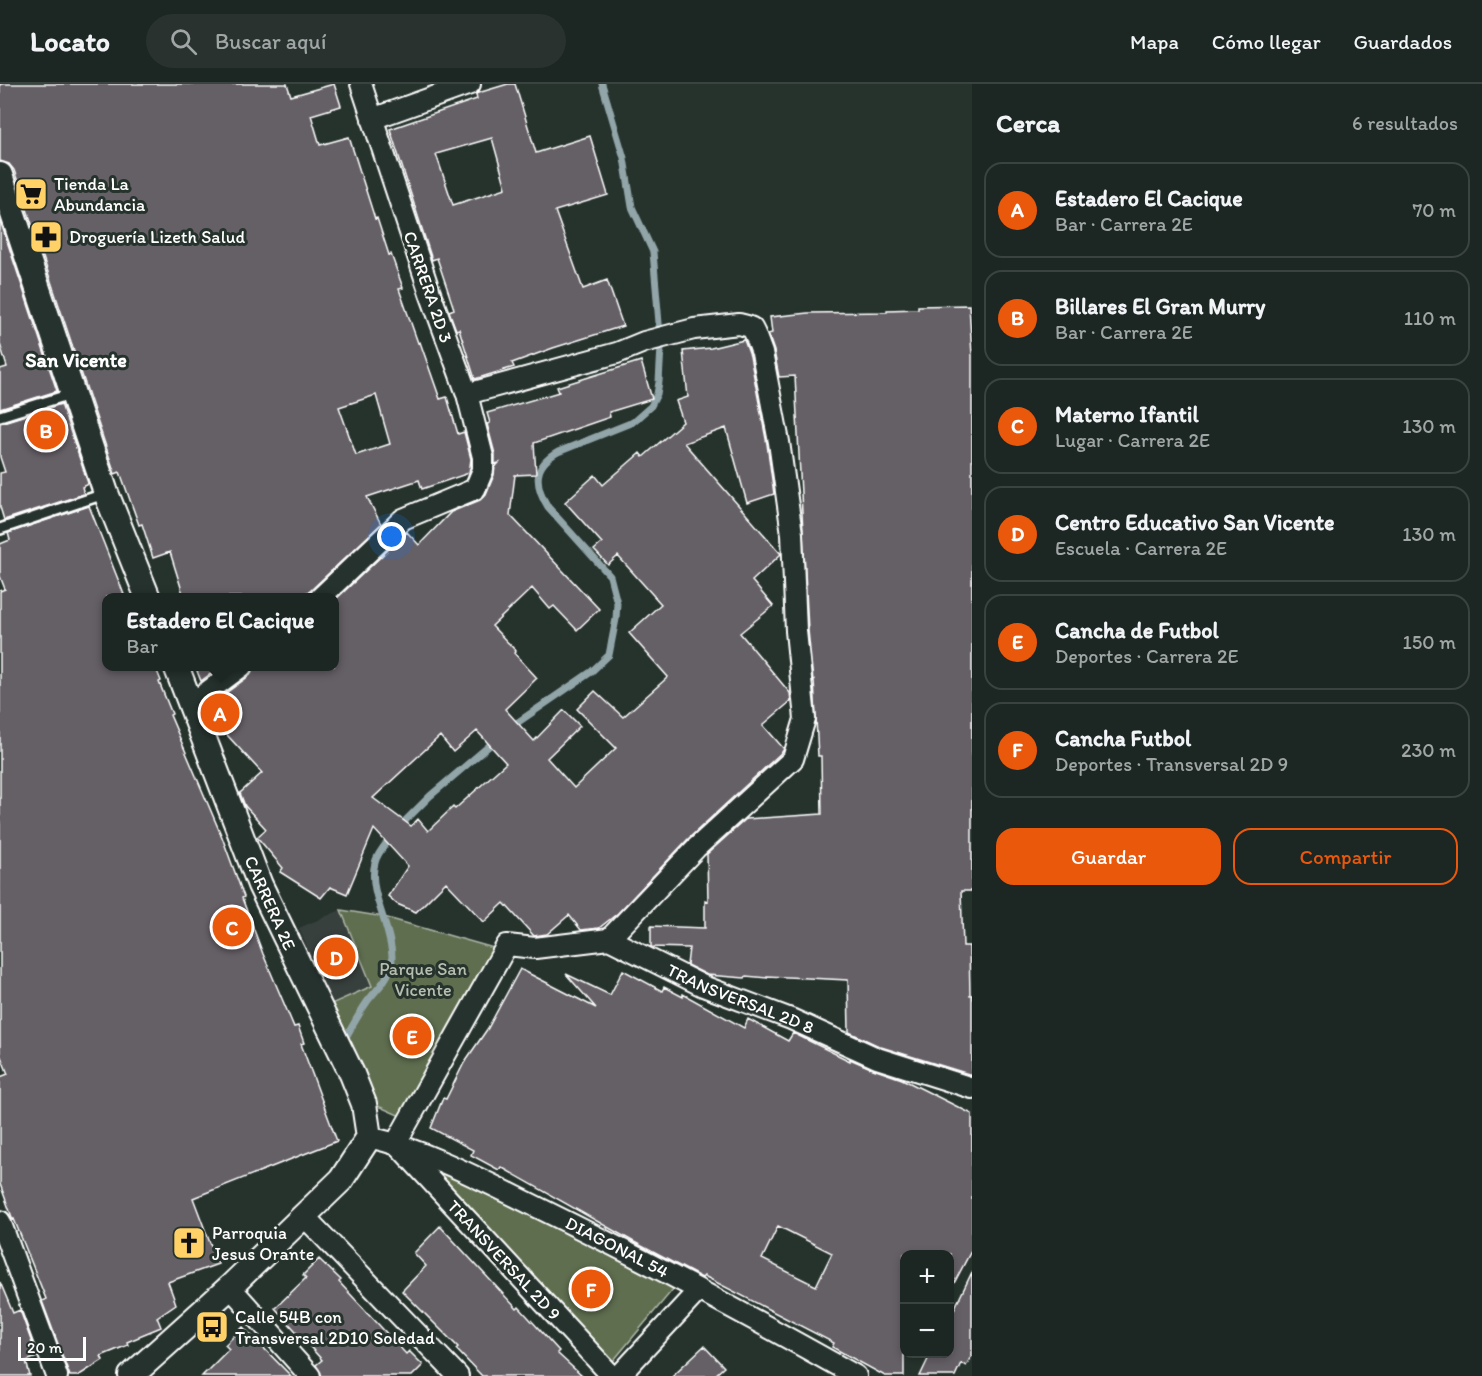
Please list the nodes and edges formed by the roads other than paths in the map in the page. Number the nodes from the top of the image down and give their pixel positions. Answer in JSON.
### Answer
{"nodes":[{"id":1,"x":361,"y":84,"type":"edge"},
{"id":2,"x":470,"y":84,"type":"edge"},
{"id":3,"x":372,"y":119,"type":"junction"},
{"id":4,"x":0,"y":176,"type":"edge"},
{"id":5,"x":74,"y":393,"type":"junction"},
{"id":6,"x":467,"y":394,"type":"junction"},
{"id":7,"x":0,"y":416,"type":"edge"},
{"id":8,"x":106,"y":493,"type":"junction"},
{"id":9,"x":0,"y":529,"type":"edge"},
{"id":10,"x":145,"y":593,"type":"edge"},
{"id":11,"x":324,"y":593,"type":"edge"},
{"id":12,"x":178,"y":671,"type":"edge"},
{"id":13,"x":235,"y":671,"type":"edge"},
{"id":14,"x":191,"y":704,"type":"junction"},
{"id":15,"x":609,"y":939,"type":"junction"},
{"id":16,"x":972,"y":1088,"type":"edge"},
{"id":17,"x":369,"y":1137,"type":"junction"},
{"id":18,"x":396,"y":1143,"type":"junction"},
{"id":19,"x":304,"y":1216,"type":"junction"},
{"id":20,"x":0,"y":1221,"type":"edge"},
{"id":21,"x":230,"y":1287,"type":"junction"},
{"id":22,"x":698,"y":1291,"type":"junction"},
{"id":23,"x":138,"y":1374,"type":"edge"},
{"id":24,"x":57,"y":1376,"type":"edge"},
{"id":25,"x":310,"y":1376,"type":"edge"},
{"id":26,"x":458,"y":1376,"type":"edge"},
{"id":27,"x":612,"y":1376,"type":"edge"},
{"id":28,"x":619,"y":1376,"type":"edge"},
{"id":29,"x":855,"y":1376,"type":"edge"}],
"edges":[{"from":1,"to":3,"type":"street","name":"CARRERA 2D 3"},
{"from":2,"to":3,"type":"street"},
{"from":3,"to":6,"type":"street","name":"CARRERA 2D 3"},
{"from":4,"to":5,"type":"street"},
{"from":5,"to":7,"type":"lane"},
{"from":5,"to":8,"type":"street"},
{"from":6,"to":11,"type":"street","name":"CARRERA 2D 3"},
{"from":6,"to":15,"type":"street"},
{"from":8,"to":9,"type":"lane"},
{"from":8,"to":10,"type":"street"},
{"from":12,"to":14,"type":"street","name":"CARRERA 2E"},
{"from":13,"to":14,"type":"street"},
{"from":14,"to":17,"type":"street","name":"CARRERA 2E"},
{"from":15,"to":16,"type":"street","name":"TRANSVERSAL 2D 8"},
{"from":15,"to":18,"type":"street"},
{"from":17,"to":18,"type":"street","name":"DIAGONAL 54"},
{"from":17,"to":19,"type":"street"},
{"from":18,"to":22,"type":"street","name":"DIAGONAL 54"},
{"from":18,"to":27,"type":"street","name":"TRANSVERSAL 2D 9"},
{"from":19,"to":21,"type":"street"},
{"from":19,"to":26,"type":"street"},
{"from":20,"to":24,"type":"street"},
{"from":21,"to":23,"type":"street"},
{"from":21,"to":25,"type":"street"},
{"from":22,"to":28,"type":"street"},
{"from":22,"to":29,"type":"street","name":"DIAGONAL 54"}]}
